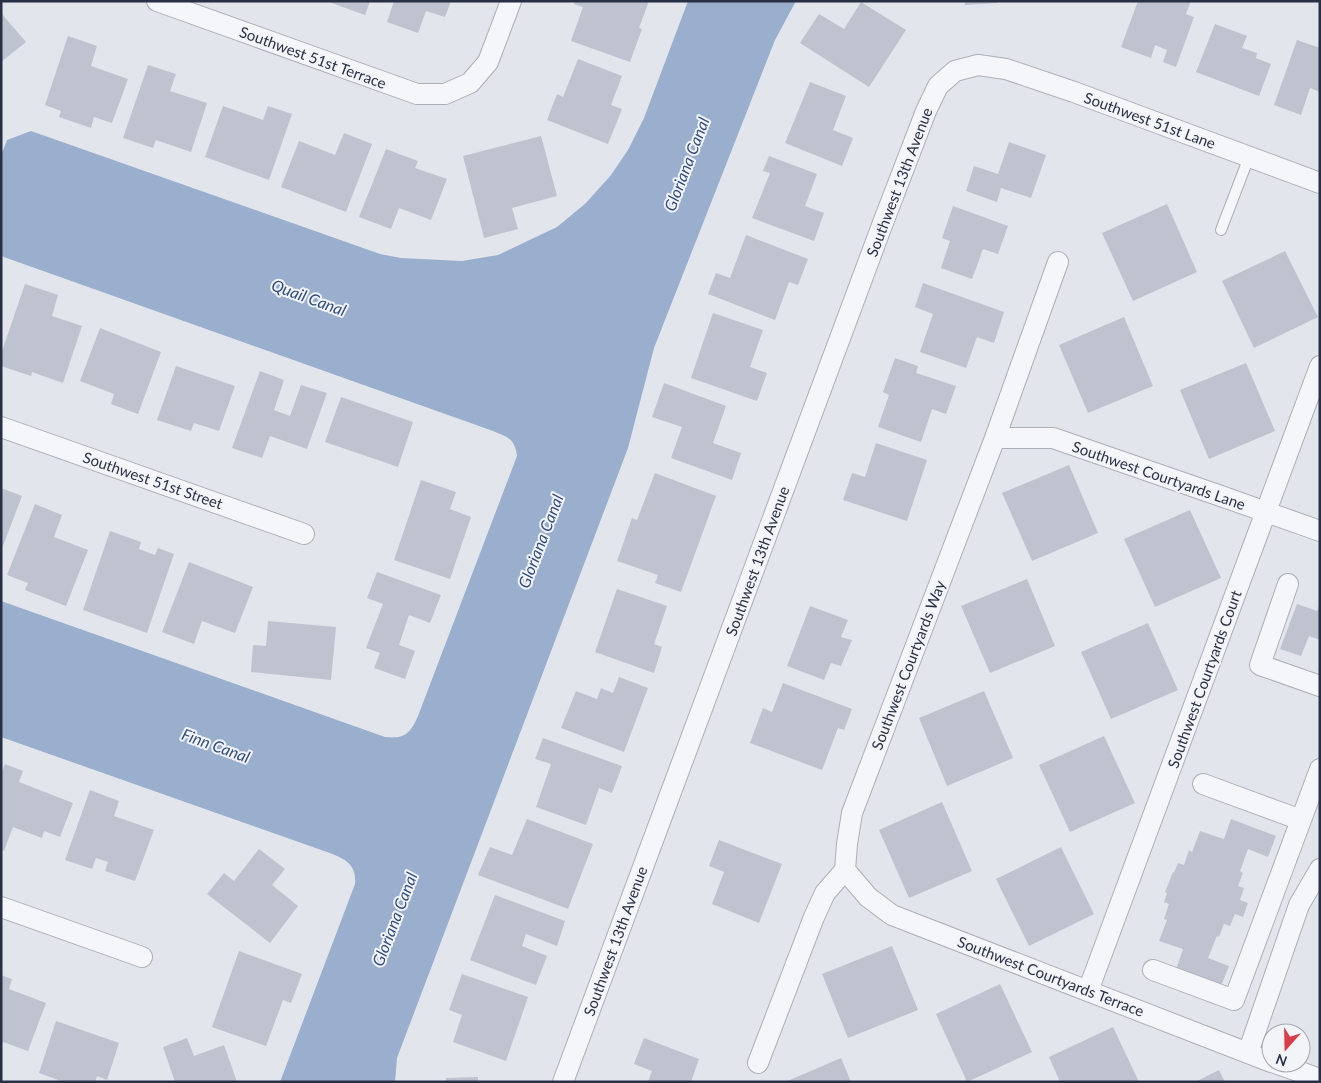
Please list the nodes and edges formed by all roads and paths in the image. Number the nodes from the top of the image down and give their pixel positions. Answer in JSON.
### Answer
{"nodes":[{"id":1,"x":157,"y":1,"type":"edge"},
{"id":2,"x":511,"y":1,"type":"edge"},
{"id":3,"x":978,"y":65,"type":"joint"},
{"id":4,"x":1249,"y":157,"type":"junction"},
{"id":5,"x":1320,"y":183,"type":"edge"},
{"id":6,"x":1221,"y":230,"type":"dead end"},
{"id":7,"x":1058,"y":262,"type":"dead end"},
{"id":8,"x":1320,"y":366,"type":"edge"},
{"id":9,"x":1,"y":427,"type":"edge"},
{"id":10,"x":995,"y":438,"type":"junction"},
{"id":11,"x":1265,"y":511,"type":"junction"},
{"id":12,"x":1320,"y":531,"type":"edge"},
{"id":13,"x":304,"y":534,"type":"dead end"},
{"id":14,"x":1288,"y":584,"type":"dead end"},
{"id":15,"x":1320,"y":686,"type":"edge"},
{"id":16,"x":1320,"y":769,"type":"edge"},
{"id":17,"x":1203,"y":784,"type":"dead end"},
{"id":18,"x":1301,"y":820,"type":"junction"},
{"id":19,"x":1320,"y":869,"type":"edge"},
{"id":20,"x":845,"y":870,"type":"junction"},
{"id":21,"x":1,"y":907,"type":"edge"},
{"id":22,"x":142,"y":957,"type":"dead end"},
{"id":23,"x":1152,"y":970,"type":"dead end"},
{"id":24,"x":1088,"y":991,"type":"junction"},
{"id":25,"x":1248,"y":1053,"type":"junction"},
{"id":26,"x":1261,"y":1058,"type":"edge"},
{"id":27,"x":758,"y":1063,"type":"dead end"},
{"id":28,"x":1301,"y":1073,"type":"edge"},
{"id":29,"x":1316,"y":1079,"type":"edge"},
{"id":30,"x":563,"y":1082,"type":"edge"}],
"edges":[{"from":1,"to":2,"type":"street","name":"Southwest 51st Terrace"},
{"from":3,"to":4,"type":"street","name":"Southwest 51st Lane"},
{"from":3,"to":30,"type":"street","name":"Southwest 13th Avenue"},
{"from":4,"to":5,"type":"street","name":"Southwest 51st Lane"},
{"from":4,"to":6,"type":"lane"},
{"from":7,"to":10,"type":"street","name":"Southwest Courtyards Way"},
{"from":8,"to":11,"type":"street","name":"Southwest Courtyards Court"},
{"from":9,"to":13,"type":"street","name":"Southwest 51st Street"},
{"from":10,"to":11,"type":"street","name":"Southwest Courtyards Lane"},
{"from":10,"to":20,"type":"street","name":"Southwest Courtyards Way"},
{"from":11,"to":12,"type":"street","name":"Southwest Courtyards Lane"},
{"from":11,"to":24,"type":"street","name":"Southwest Courtyards Court"},
{"from":14,"to":15,"type":"street"},
{"from":16,"to":18,"type":"street"},
{"from":17,"to":18,"type":"street"},
{"from":18,"to":23,"type":"street"},
{"from":19,"to":25,"type":"street"},
{"from":20,"to":24,"type":"street","name":"Southwest Courtyards Terrace"},
{"from":20,"to":27,"type":"street"},
{"from":21,"to":22,"type":"street"},
{"from":24,"to":25,"type":"street","name":"Southwest Courtyards Terrace"},
{"from":25,"to":26,"type":"street","name":"Southwest Courtyards Terrace"},
{"from":28,"to":29,"type":"street"}]}
